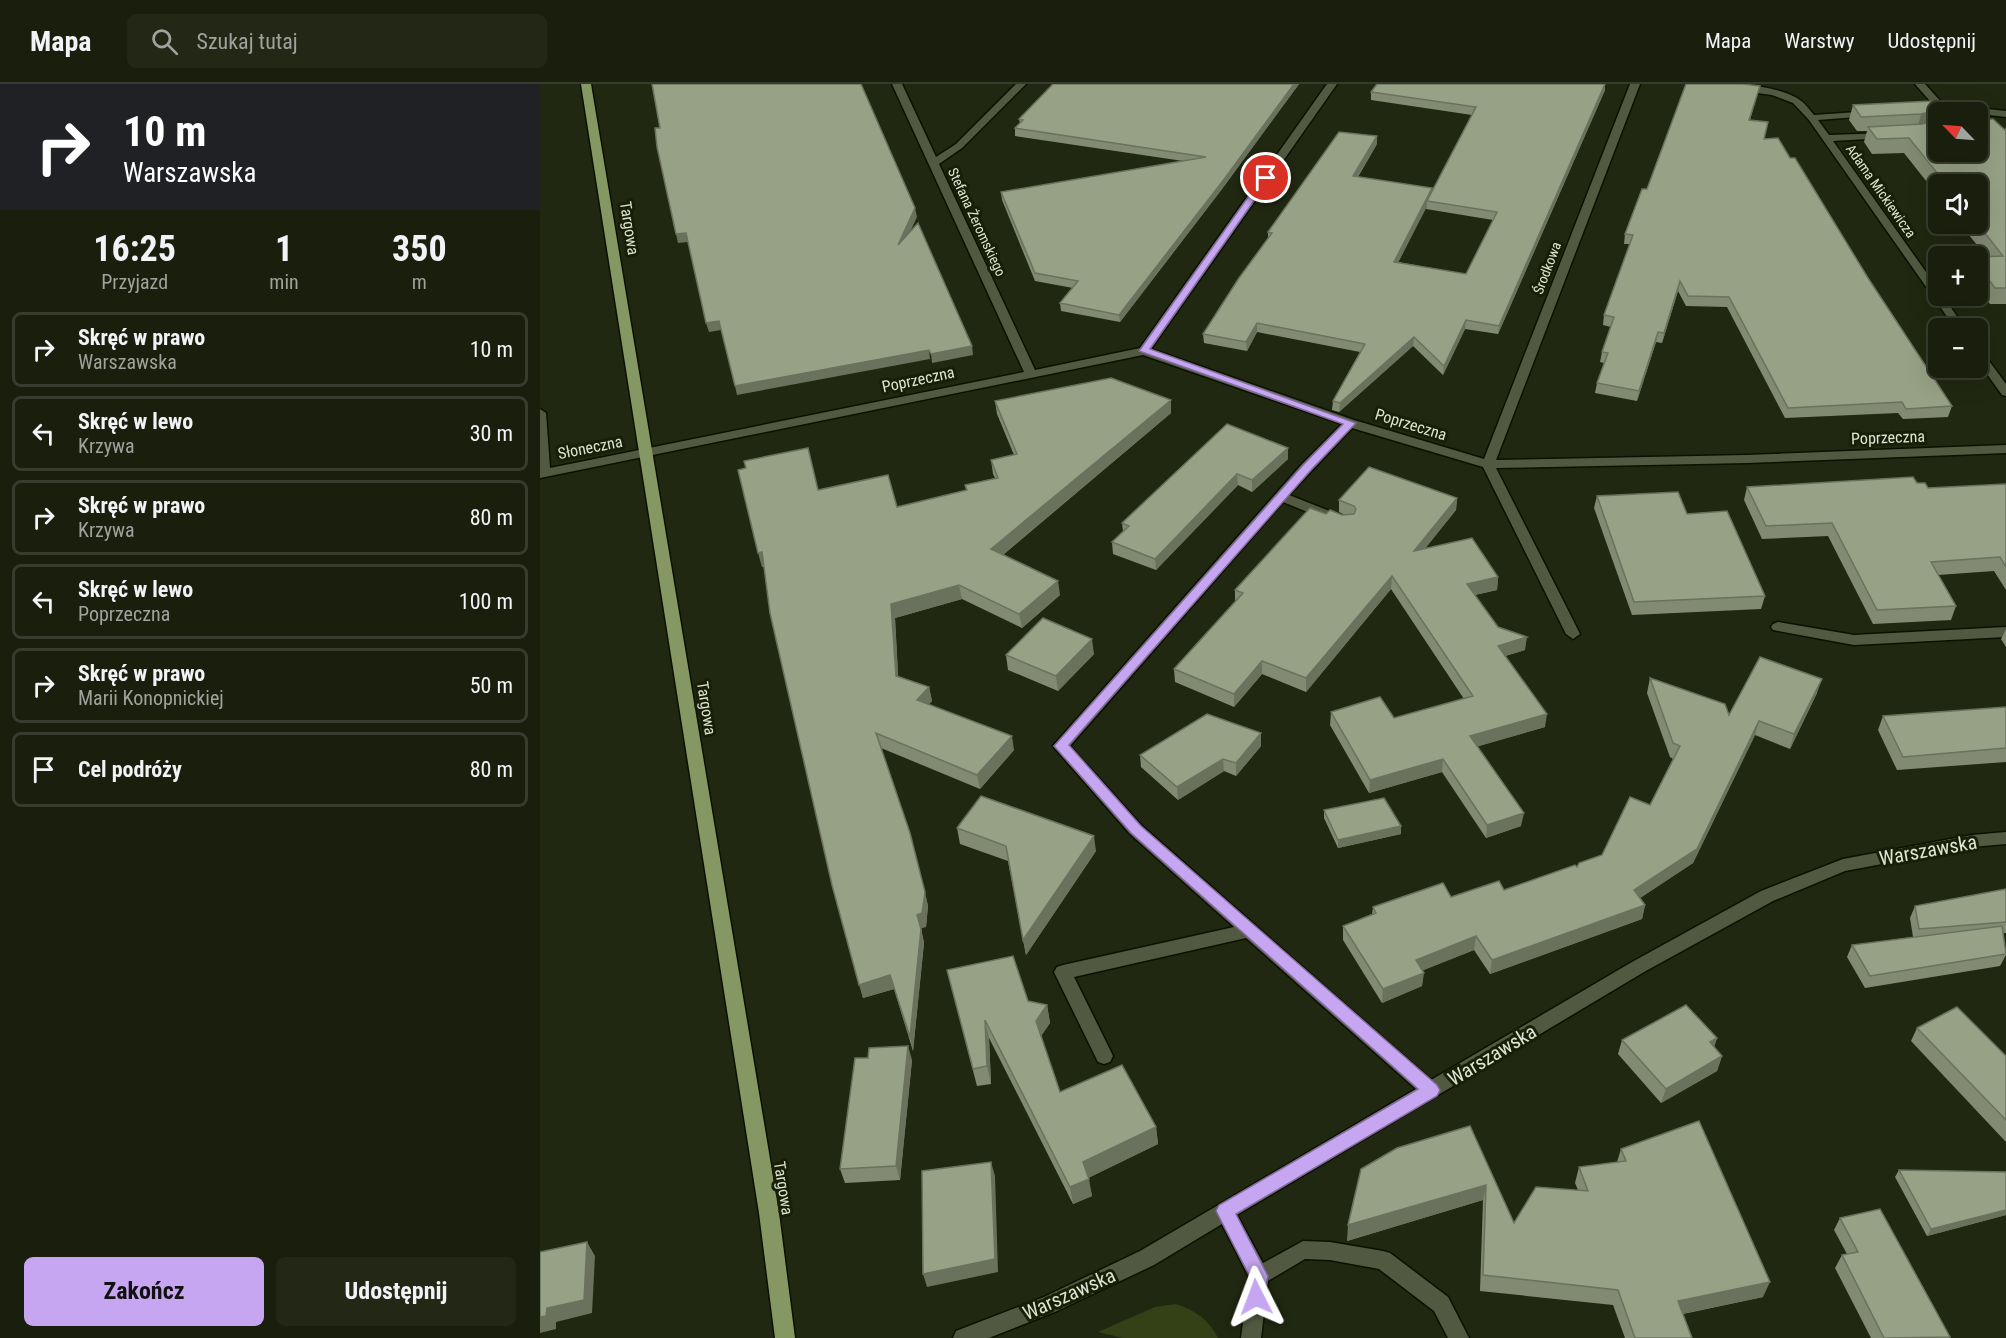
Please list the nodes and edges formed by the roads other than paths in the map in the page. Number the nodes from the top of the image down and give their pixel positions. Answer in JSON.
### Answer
{"nodes":[{"id":1,"x":586,"y":84,"type":"edge"},
{"id":2,"x":897,"y":84,"type":"edge"},
{"id":3,"x":1021,"y":84,"type":"edge"},
{"id":4,"x":1332,"y":84,"type":"edge"},
{"id":5,"x":1635,"y":84,"type":"edge"},
{"id":6,"x":1713,"y":84,"type":"edge"},
{"id":7,"x":1920,"y":84,"type":"edge"},
{"id":8,"x":1936,"y":102,"type":"edge"},
{"id":9,"x":1882,"y":112,"type":"edge"},
{"id":10,"x":1988,"y":113,"type":"edge"},
{"id":11,"x":2006,"y":114,"type":"edge"},
{"id":12,"x":1812,"y":118,"type":"junction"},
{"id":13,"x":1893,"y":135,"type":"edge"},
{"id":14,"x":1825,"y":138,"type":"junction"},
{"id":15,"x":933,"y":163,"type":"junction"},
{"id":16,"x":1953,"y":318,"type":"edge"},
{"id":17,"x":1144,"y":351,"type":"junction"},
{"id":18,"x":1988,"y":367,"type":"edge"},
{"id":19,"x":1031,"y":373,"type":"junction"},
{"id":20,"x":2006,"y":392,"type":"edge"},
{"id":21,"x":540,"y":413,"type":"edge"},
{"id":22,"x":1350,"y":423,"type":"junction"},
{"id":23,"x":2006,"y":449,"type":"edge"},
{"id":24,"x":647,"y":453,"type":"junction"},
{"id":25,"x":1488,"y":464,"type":"junction"},
{"id":26,"x":542,"y":474,"type":"edge"},
{"id":27,"x":1281,"y":497,"type":"junction"},
{"id":28,"x":1337,"y":519,"type":"edge"},
{"id":29,"x":1778,"y":627,"type":"dead end"},
{"id":30,"x":2006,"y":632,"type":"edge"},
{"id":31,"x":1573,"y":634,"type":"dead end"},
{"id":32,"x":2006,"y":838,"type":"edge"},
{"id":33,"x":1250,"y":930,"type":"junction"},
{"id":34,"x":1104,"y":1056,"type":"dead end"},
{"id":35,"x":1431,"y":1090,"type":"junction"},
{"id":36,"x":1225,"y":1211,"type":"junction"},
{"id":37,"x":1259,"y":1276,"type":"junction"},
{"id":38,"x":785,"y":1338,"type":"edge"},
{"id":39,"x":963,"y":1338,"type":"edge"},
{"id":40,"x":1251,"y":1338,"type":"edge"},
{"id":41,"x":1458,"y":1338,"type":"edge"}],
"edges":[{"from":1,"to":24,"type":"main road","name":"Targowa"},
{"from":2,"to":15,"type":"street","name":"Stefana Żeromskiego"},
{"from":3,"to":15,"type":"street"},
{"from":4,"to":17,"type":"street"},
{"from":5,"to":25,"type":"street","name":"Środkowa"},
{"from":6,"to":12,"type":"street","name":"Adama Mickiewicza"},
{"from":7,"to":8,"type":"street"},
{"from":9,"to":12,"type":"street"},
{"from":10,"to":11,"type":"street"},
{"from":12,"to":14,"type":"street","name":"Adama Mickiewicza"},
{"from":13,"to":14,"type":"street"},
{"from":14,"to":16,"type":"street","name":"Adama Mickiewicza"},
{"from":15,"to":19,"type":"street","name":"Stefana Żeromskiego"},
{"from":17,"to":19,"type":"street","name":"Poprzeczna"},
{"from":17,"to":22,"type":"street","name":"Poprzeczna"},
{"from":18,"to":20,"type":"street"},
{"from":19,"to":24,"type":"street","name":"Poprzeczna"},
{"from":21,"to":26,"type":"street"},
{"from":22,"to":25,"type":"street","name":"Poprzeczna"},
{"from":22,"to":27,"type":"street"},
{"from":23,"to":25,"type":"street","name":"Poprzeczna"},
{"from":24,"to":26,"type":"street","name":"Słoneczna"},
{"from":24,"to":38,"type":"main road","name":"Targowa"},
{"from":25,"to":31,"type":"street"},
{"from":27,"to":28,"type":"street"},
{"from":27,"to":33,"type":"street"},
{"from":29,"to":30,"type":"street"},
{"from":32,"to":35,"type":"street","name":"Warszawska"},
{"from":33,"to":34,"type":"street"},
{"from":33,"to":35,"type":"street"},
{"from":35,"to":36,"type":"street","name":"Warszawska"},
{"from":36,"to":37,"type":"street"},
{"from":36,"to":39,"type":"street","name":"Warszawska"},
{"from":37,"to":40,"type":"street"},
{"from":37,"to":41,"type":"street"}]}
